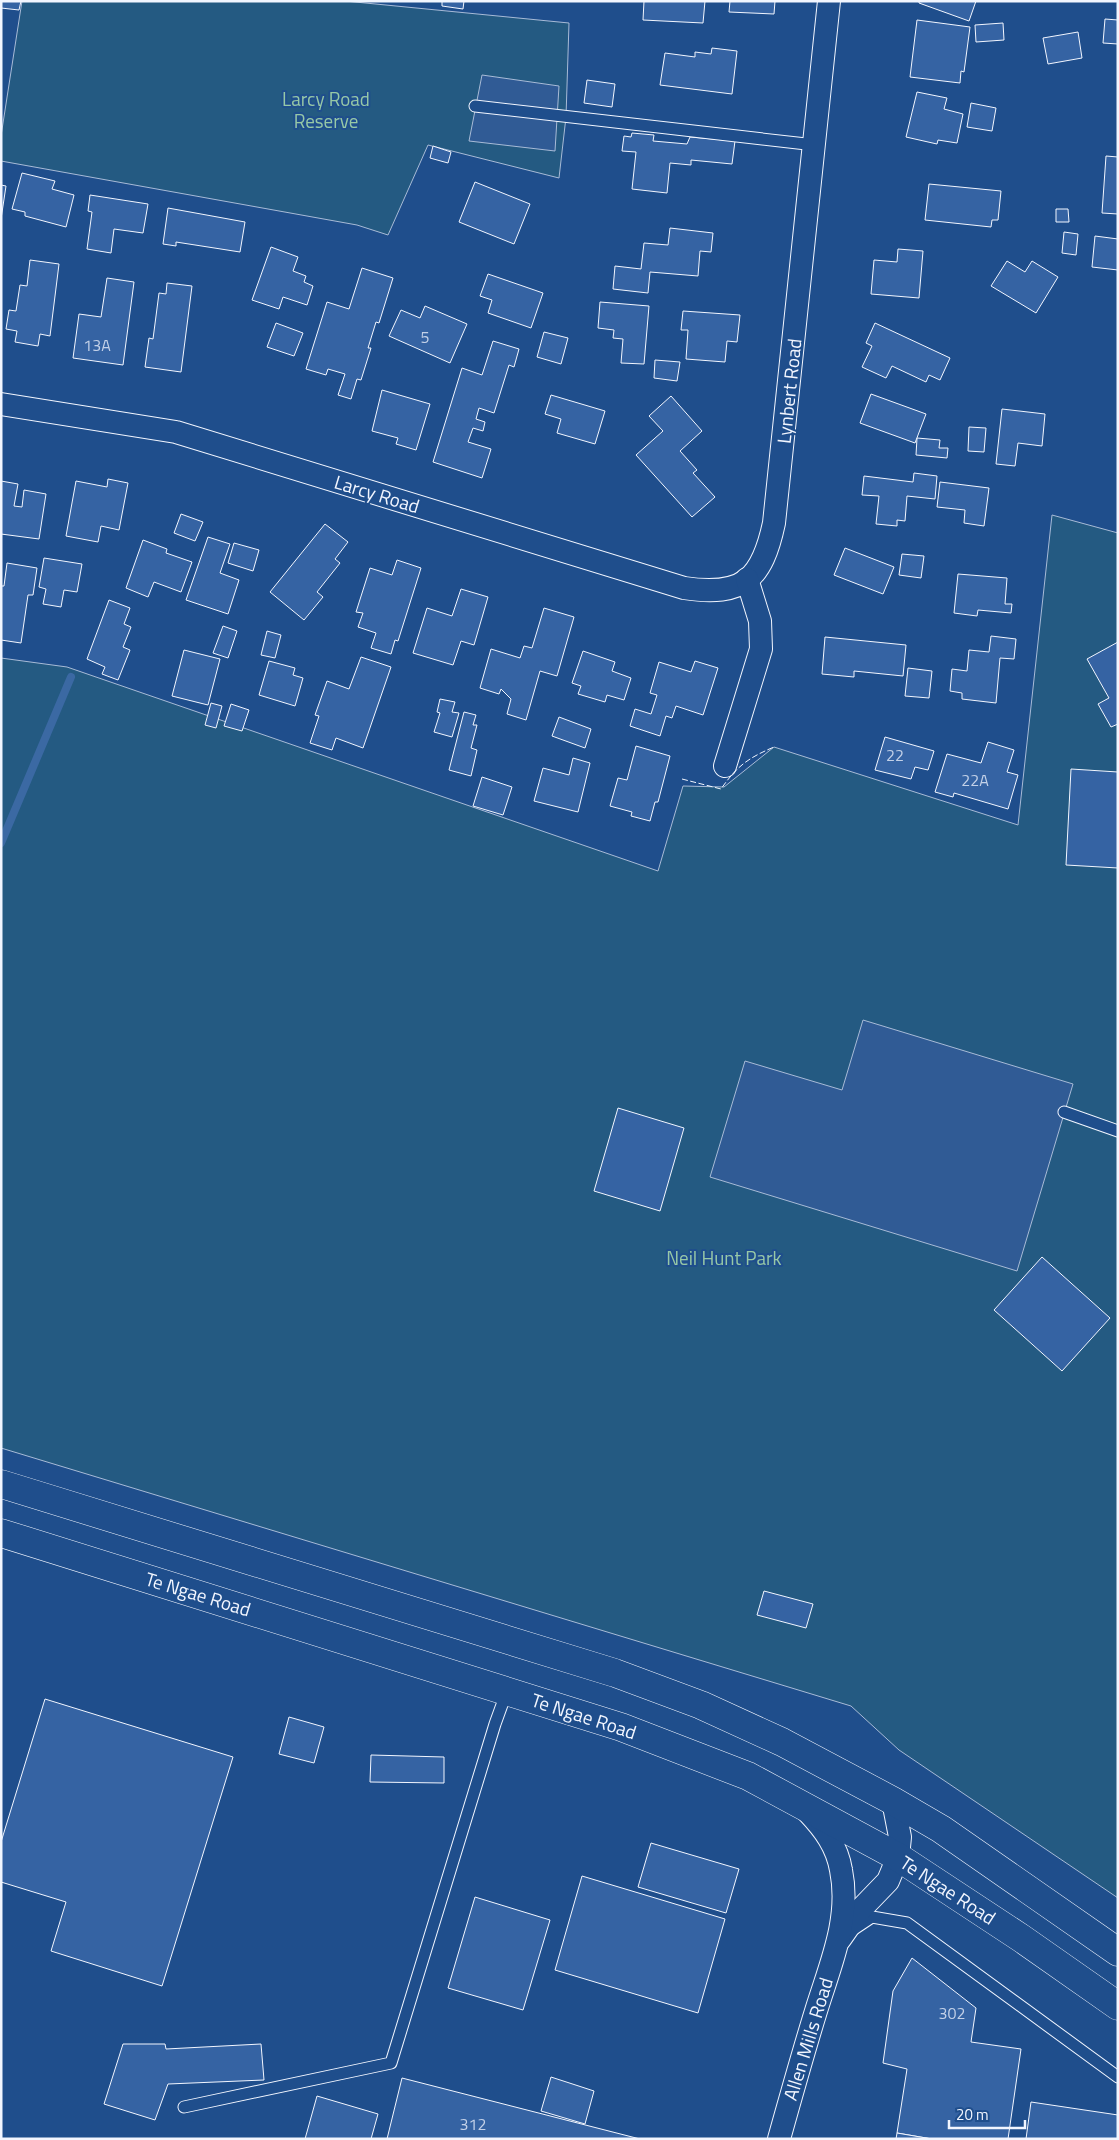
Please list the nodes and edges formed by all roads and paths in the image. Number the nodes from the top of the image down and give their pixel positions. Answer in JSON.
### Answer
{"nodes":[{"id":1,"x":829,"y":1,"type":"edge"},
{"id":2,"x":475,"y":106,"type":"dead end"},
{"id":3,"x":815,"y":145,"type":"junction"},
{"id":4,"x":1,"y":404,"type":"edge"},
{"id":5,"x":747,"y":579,"type":"junction"},
{"id":6,"x":725,"y":766,"type":"dead end"},
{"id":7,"x":1064,"y":1112,"type":"dead end"},
{"id":8,"x":1118,"y":1131,"type":"edge"},
{"id":9,"x":1,"y":1484,"type":"edge"},
{"id":10,"x":1,"y":1533,"type":"edge"},
{"id":11,"x":507,"y":1691,"type":"junction"},
{"id":12,"x":893,"y":1801,"type":"junction"},
{"id":13,"x":800,"y":1803,"type":"junction"},
{"id":14,"x":893,"y":1869,"type":"junction"},
{"id":15,"x":839,"y":1940,"type":"junction"},
{"id":16,"x":1118,"y":1952,"type":"edge"},
{"id":17,"x":1118,"y":2006,"type":"edge"},
{"id":18,"x":1118,"y":2077,"type":"edge"},
{"id":19,"x":184,"y":2107,"type":"dead end"},
{"id":20,"x":779,"y":2139,"type":"edge"}],
"edges":[{"from":1,"to":3,"type":"street","name":"Lynbert Road"},
{"from":2,"to":3,"type":"lane"},
{"from":3,"to":5,"type":"street","name":"Lynbert Road"},
{"from":4,"to":5,"type":"street","name":"Larcy Road"},
{"from":5,"to":6,"type":"street"},
{"from":7,"to":8,"type":"lane"},
{"from":9,"to":12,"type":"highway"},
{"from":10,"to":11,"type":"highway","name":"Te Ngae Road"},
{"from":11,"to":13,"type":"highway","name":"Te Ngae Road"},
{"from":11,"to":19,"type":"lane"},
{"from":12,"to":14,"type":"street"},
{"from":12,"to":16,"type":"highway"},
{"from":13,"to":14,"type":"highway","name":"Te Ngae Road"},
{"from":13,"to":15,"type":"street","name":"Allen Mills Road"},
{"from":14,"to":15,"type":"street","name":"Allen Mills Road"},
{"from":14,"to":17,"type":"highway","name":"Te Ngae Road"},
{"from":15,"to":18,"type":"lane"},
{"from":15,"to":20,"type":"street","name":"Allen Mills Road"}]}
